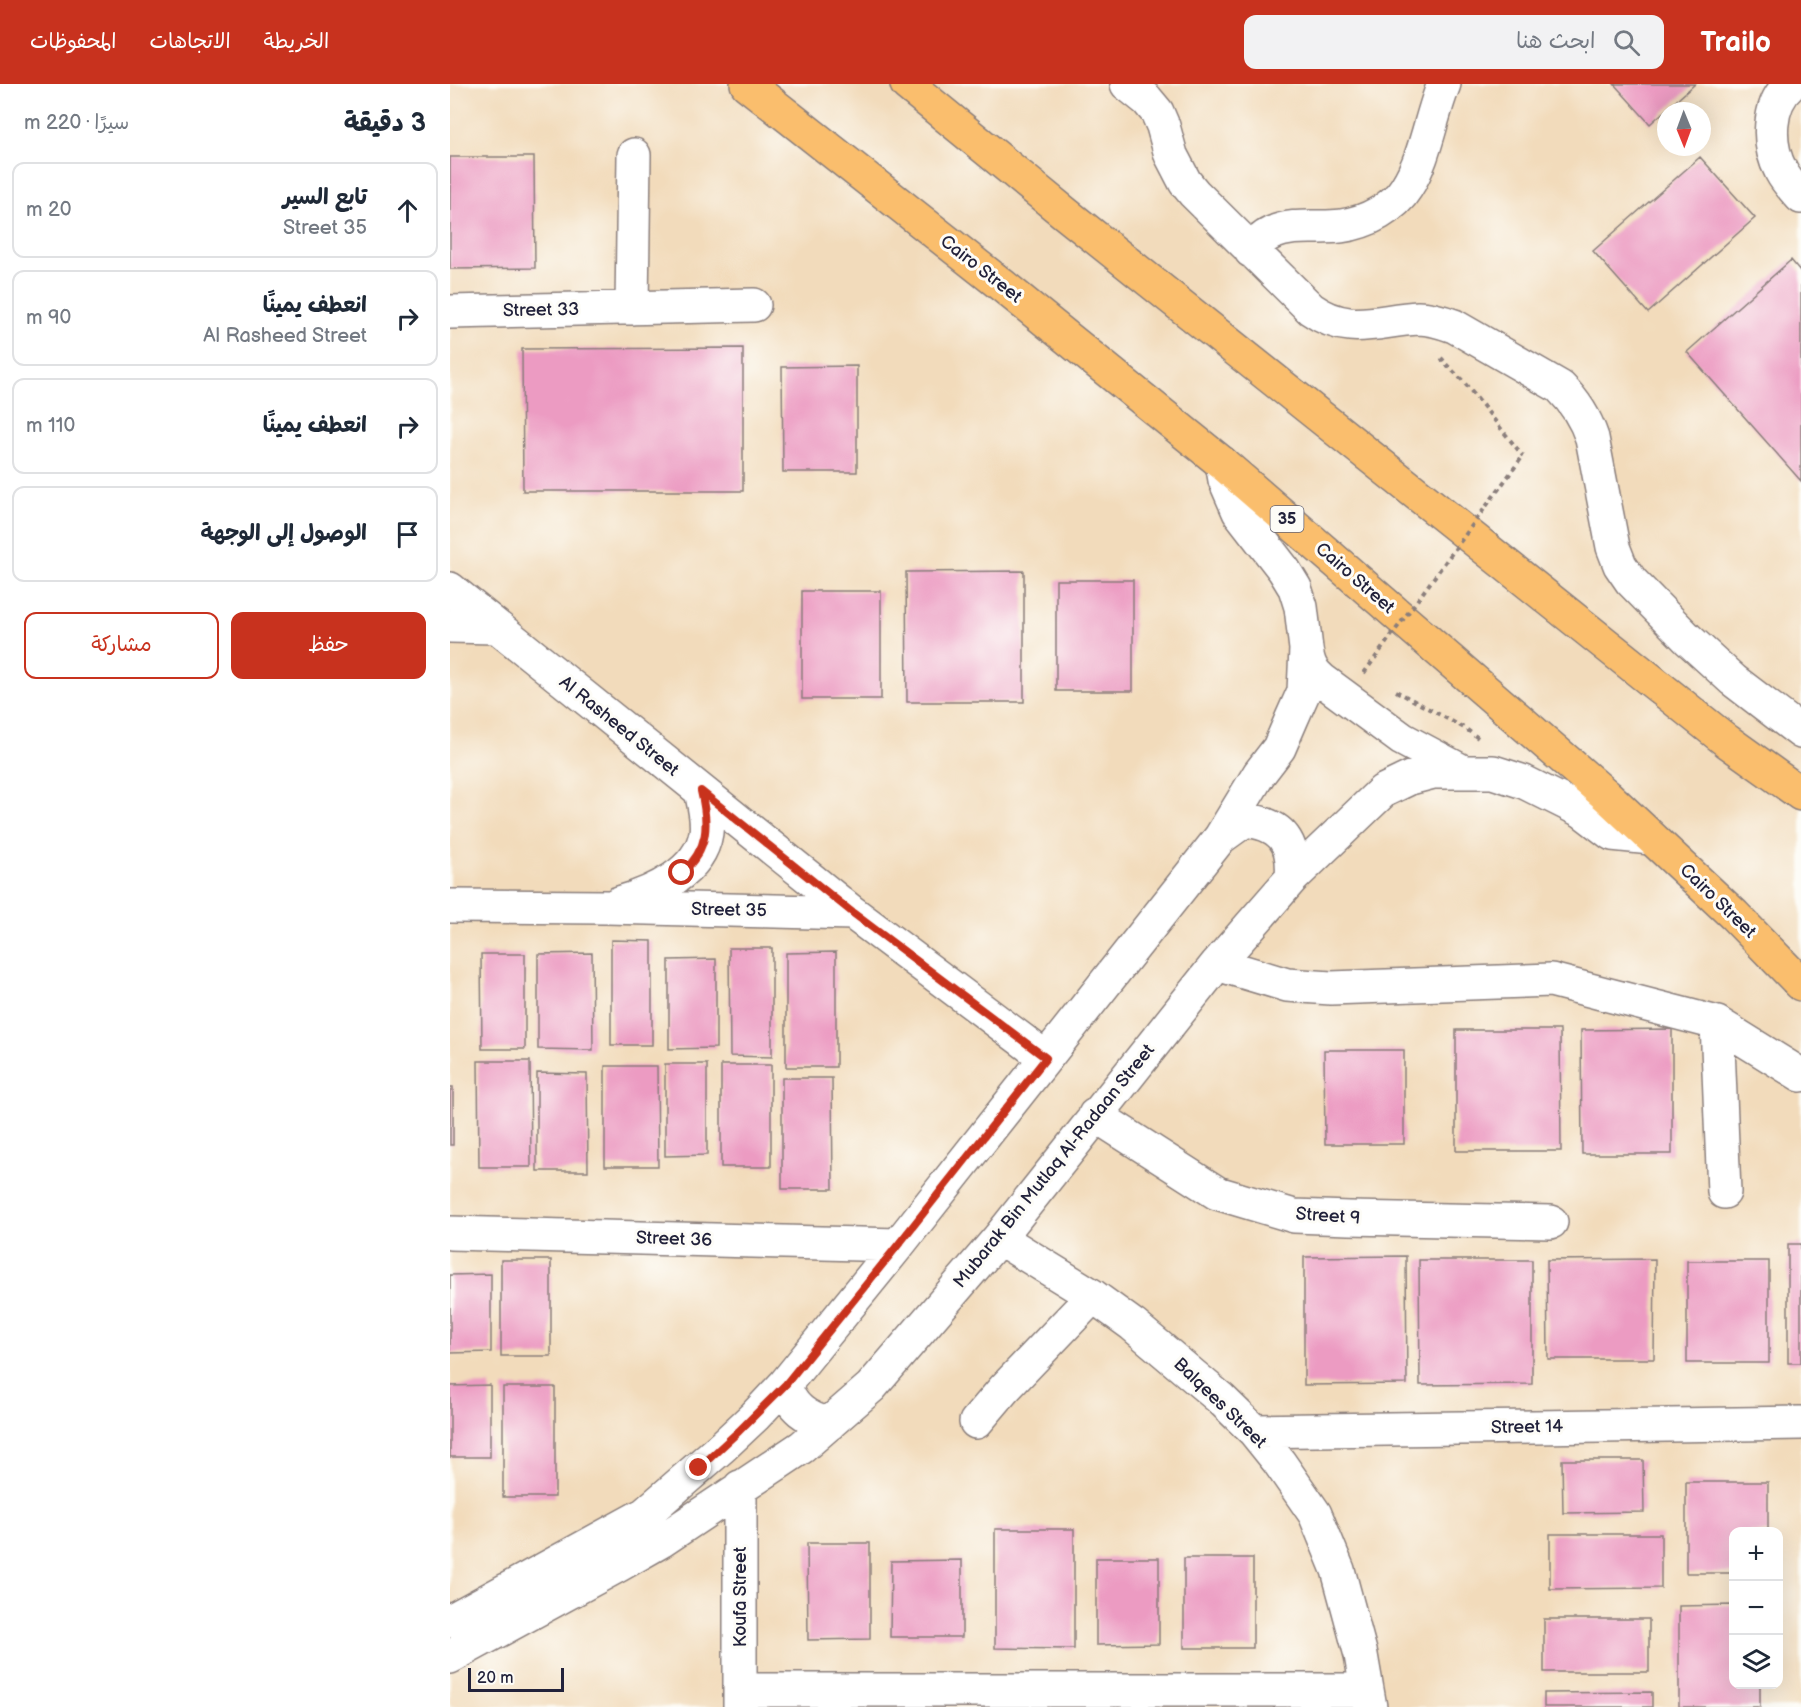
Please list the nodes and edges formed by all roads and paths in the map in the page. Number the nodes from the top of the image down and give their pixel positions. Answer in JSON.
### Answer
{"nodes":[{"id":1,"x":747,"y":84,"type":"edge"},
{"id":2,"x":907,"y":84,"type":"edge"},
{"id":3,"x":1127,"y":84,"type":"edge"},
{"id":4,"x":1444,"y":84,"type":"edge"},
{"id":5,"x":1791,"y":84,"type":"edge"},
{"id":6,"x":634,"y":155,"type":"dead end"},
{"id":7,"x":1801,"y":197,"type":"edge"},
{"id":8,"x":1251,"y":251,"type":"junction"},
{"id":9,"x":754,"y":305,"type":"dead end"},
{"id":10,"x":632,"y":308,"type":"junction"},
{"id":11,"x":450,"y":312,"type":"edge"},
{"id":12,"x":1463,"y":381,"type":"dead end"},
{"id":13,"x":1222,"y":462,"type":"junction"},
{"id":14,"x":450,"y":589,"type":"edge"},
{"id":15,"x":450,"y":626,"type":"edge"},
{"id":16,"x":495,"y":627,"type":"junction"},
{"id":17,"x":1306,"y":650,"type":"junction"},
{"id":18,"x":1374,"y":679,"type":"dead end"},
{"id":19,"x":1394,"y":690,"type":"dead end"},
{"id":20,"x":1466,"y":729,"type":"dead end"},
{"id":21,"x":1801,"y":732,"type":"edge"},
{"id":22,"x":1463,"y":772,"type":"junction"},
{"id":23,"x":701,"y":791,"type":"junction"},
{"id":24,"x":1801,"y":794,"type":"edge"},
{"id":25,"x":1220,"y":838,"type":"junction"},
{"id":26,"x":1651,"y":838,"type":"junction"},
{"id":27,"x":1293,"y":878,"type":"junction"},
{"id":28,"x":450,"y":906,"type":"edge"},
{"id":29,"x":606,"y":907,"type":"junction"},
{"id":30,"x":853,"y":913,"type":"junction"},
{"id":31,"x":1217,"y":964,"type":"junction"},
{"id":32,"x":1801,"y":984,"type":"edge"},
{"id":33,"x":1717,"y":1023,"type":"junction"},
{"id":34,"x":1046,"y":1058,"type":"junction"},
{"id":35,"x":1801,"y":1075,"type":"edge"},
{"id":36,"x":1095,"y":1116,"type":"junction"},
{"id":37,"x":1724,"y":1192,"type":"dead end"},
{"id":38,"x":1551,"y":1222,"type":"dead end"},
{"id":39,"x":450,"y":1233,"type":"edge"},
{"id":40,"x":999,"y":1238,"type":"junction"},
{"id":41,"x":898,"y":1245,"type":"junction"},
{"id":42,"x":1093,"y":1296,"type":"junction"},
{"id":43,"x":786,"y":1384,"type":"junction"},
{"id":44,"x":976,"y":1422,"type":"dead end"},
{"id":45,"x":1801,"y":1423,"type":"edge"},
{"id":46,"x":829,"y":1424,"type":"junction"},
{"id":47,"x":1254,"y":1431,"type":"junction"},
{"id":48,"x":740,"y":1487,"type":"junction"},
{"id":49,"x":450,"y":1621,"type":"edge"},
{"id":50,"x":450,"y":1657,"type":"edge"},
{"id":51,"x":1369,"y":1698,"type":"edge"},
{"id":52,"x":740,"y":1699,"type":"edge"}],
"edges":[{"from":1,"to":13,"type":"main road","name":"Cairo Street","number":"35"},
{"from":2,"to":24,"type":"main road"},
{"from":3,"to":8,"type":"street"},
{"from":4,"to":8,"type":"street"},
{"from":5,"to":7,"type":"street"},
{"from":6,"to":10,"type":"street"},
{"from":8,"to":21,"type":"street"},
{"from":9,"to":10,"type":"street","name":"Street 33"},
{"from":10,"to":11,"type":"street","name":"Street 33"},
{"from":12,"to":18,"type":"path","bridge":true},
{"from":13,"to":17,"type":"street"},
{"from":13,"to":26,"type":"main road","name":"Cairo Street","number":"35"},
{"from":14,"to":16,"type":"street","name":"Al Rasheed Street"},
{"from":15,"to":16,"type":"street"},
{"from":16,"to":23,"type":"street","name":"Al Rasheed Street"},
{"from":17,"to":22,"type":"street"},
{"from":17,"to":25,"type":"street"},
{"from":19,"to":20,"type":"path"},
{"from":22,"to":26,"type":"street","name":"Mubarak Bin Mutlaq Al-Radaan Street"},
{"from":22,"to":27,"type":"street","name":"Mubarak Bin Mutlaq Al-Radaan Street"},
{"from":23,"to":29,"type":"street","name":"Street 35"},
{"from":23,"to":30,"type":"street","name":"Al Rasheed Street"},
{"from":25,"to":27,"type":"street"},
{"from":25,"to":34,"type":"street"},
{"from":26,"to":32,"type":"main road","name":"Cairo Street","number":"35"},
{"from":27,"to":31,"type":"street","name":"Mubarak Bin Mutlaq Al-Radaan Street"},
{"from":28,"to":29,"type":"street","name":"Street 35"},
{"from":29,"to":30,"type":"street","name":"Street 35"},
{"from":30,"to":34,"type":"street","name":"Al Rasheed Street"},
{"from":31,"to":33,"type":"street"},
{"from":31,"to":36,"type":"street","name":"Mubarak Bin Mutlaq Al-Radaan Street"},
{"from":33,"to":35,"type":"street"},
{"from":33,"to":37,"type":"street"},
{"from":34,"to":41,"type":"street"},
{"from":36,"to":38,"type":"street","name":"Street 9"},
{"from":36,"to":40,"type":"street","name":"Mubarak Bin Mutlaq Al-Radaan Street"},
{"from":39,"to":41,"type":"street","name":"Street 36"},
{"from":40,"to":42,"type":"street","name":"Balqees Street"},
{"from":40,"to":46,"type":"street","name":"Mubarak Bin Mutlaq Al-Radaan Street"},
{"from":41,"to":43,"type":"street"},
{"from":42,"to":44,"type":"street"},
{"from":42,"to":47,"type":"street","name":"Balqees Street"},
{"from":43,"to":46,"type":"street"},
{"from":43,"to":49,"type":"street"},
{"from":45,"to":47,"type":"street","name":"Street 14"},
{"from":46,"to":48,"type":"street","name":"Mubarak Bin Mutlaq Al-Radaan Street"},
{"from":47,"to":51,"type":"street","name":"Balqees Street"},
{"from":48,"to":50,"type":"street","name":"Mubarak Bin Mutlaq Al-Radaan Street"},
{"from":48,"to":52,"type":"street","name":"Koufa Street"},
{"from":51,"to":52,"type":"street"}]}
